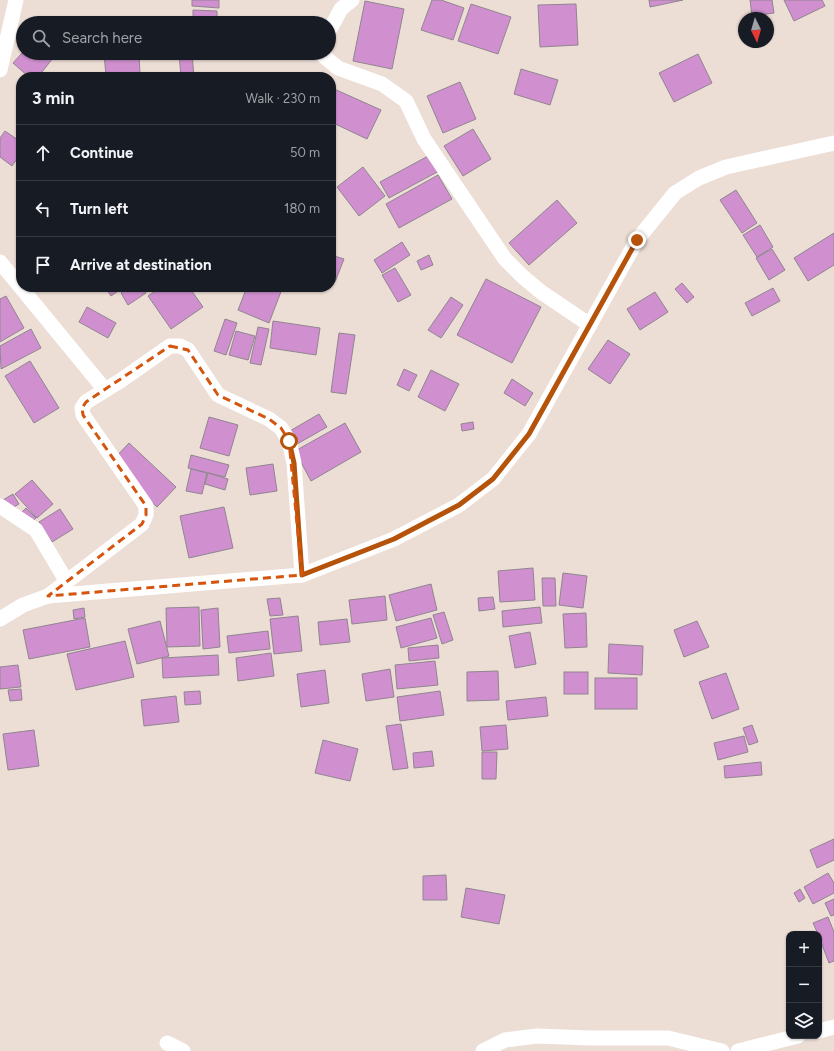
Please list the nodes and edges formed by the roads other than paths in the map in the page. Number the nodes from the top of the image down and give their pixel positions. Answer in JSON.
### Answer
{"nodes":[{"id":1,"x":16,"y":0,"type":"edge"},
{"id":2,"x":352,"y":0,"type":"edge"},
{"id":3,"x":336,"y":18,"type":"edge"},
{"id":4,"x":328,"y":60,"type":"edge"},
{"id":5,"x":0,"y":70,"type":"edge"},
{"id":6,"x":834,"y":143,"type":"edge"},
{"id":7,"x":0,"y":262,"type":"edge"},
{"id":8,"x":16,"y":282,"type":"edge"},
{"id":9,"x":25,"y":292,"type":"edge"},
{"id":10,"x":590,"y":324,"type":"junction"},
{"id":11,"x":105,"y":390,"type":"junction"},
{"id":12,"x":0,"y":506,"type":"edge"},
{"id":13,"x":302,"y":575,"type":"junction"},
{"id":14,"x":67,"y":582,"type":"junction"},
{"id":15,"x":48,"y":596,"type":"junction"},
{"id":16,"x":0,"y":619,"type":"edge"},
{"id":17,"x":834,"y":1027,"type":"edge"},
{"id":18,"x":822,"y":1030,"type":"edge"},
{"id":19,"x":786,"y":1039,"type":"edge"},
{"id":20,"x":167,"y":1043,"type":"dead end"},
{"id":21,"x":183,"y":1051,"type":"edge"},
{"id":22,"x":483,"y":1051,"type":"edge"},
{"id":23,"x":722,"y":1051,"type":"edge"},
{"id":24,"x":738,"y":1051,"type":"edge"}],
"edges":[{"from":1,"to":5,"type":"street"},
{"from":2,"to":3,"type":"street"},
{"from":4,"to":10,"type":"street"},
{"from":6,"to":10,"type":"street"},
{"from":7,"to":8,"type":"street"},
{"from":9,"to":11,"type":"street"},
{"from":10,"to":13,"type":"street"},
{"from":11,"to":13,"type":"street"},
{"from":11,"to":14,"type":"street"},
{"from":12,"to":14,"type":"street"},
{"from":13,"to":15,"type":"street"},
{"from":14,"to":15,"type":"street"},
{"from":15,"to":16,"type":"street"},
{"from":17,"to":18,"type":"street"},
{"from":19,"to":24,"type":"street"},
{"from":20,"to":21,"type":"street"},
{"from":22,"to":23,"type":"street"}]}
